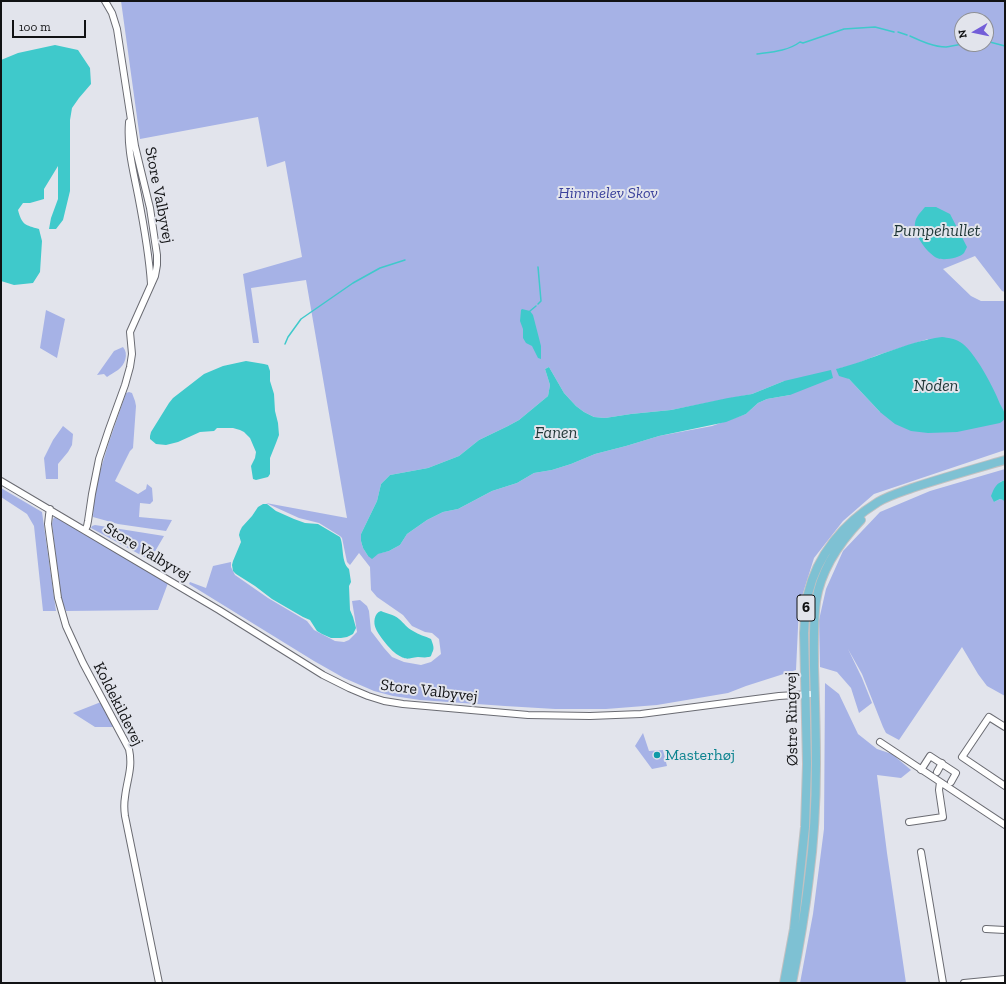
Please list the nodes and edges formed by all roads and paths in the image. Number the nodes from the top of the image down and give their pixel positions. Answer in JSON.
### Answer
{"nodes":[{"id":1,"x":105,"y":1,"type":"edge"},
{"id":2,"x":1005,"y":460,"type":"edge"},
{"id":3,"x":1,"y":481,"type":"edge"},
{"id":4,"x":899,"y":493,"type":"junction"},
{"id":5,"x":50,"y":510,"type":"junction"},
{"id":6,"x":85,"y":530,"type":"junction"},
{"id":7,"x":806,"y":694,"type":"junction"},
{"id":8,"x":815,"y":694,"type":"junction"},
{"id":9,"x":1005,"y":728,"type":"edge"},
{"id":10,"x":880,"y":742,"type":"dead end"},
{"id":11,"x":942,"y":764,"type":"junction"},
{"id":12,"x":921,"y":770,"type":"junction"},
{"id":13,"x":937,"y":772,"type":"dead end"},
{"id":14,"x":940,"y":782,"type":"junction"},
{"id":15,"x":951,"y":782,"type":"dead end"},
{"id":16,"x":1005,"y":786,"type":"edge"},
{"id":17,"x":909,"y":822,"type":"dead end"},
{"id":18,"x":1005,"y":825,"type":"edge"},
{"id":19,"x":921,"y":852,"type":"dead end"},
{"id":20,"x":986,"y":929,"type":"dead end"},
{"id":21,"x":1005,"y":930,"type":"edge"},
{"id":22,"x":1005,"y":979,"type":"edge"},
{"id":23,"x":159,"y":983,"type":"edge"},
{"id":24,"x":784,"y":983,"type":"edge"},
{"id":25,"x":792,"y":983,"type":"edge"},
{"id":26,"x":944,"y":983,"type":"edge"},
{"id":27,"x":964,"y":983,"type":"edge"}],
"edges":[{"from":1,"to":6,"type":"street","name":"Store Valbyvej"},
{"from":2,"to":4,"type":"main road","name":"Østre Ringvej","number":"6"},
{"from":3,"to":5,"type":"street","name":"Store Valbyvej"},
{"from":4,"to":7,"type":"main road","name":"Østre Ringvej","number":"6"},
{"from":4,"to":8,"type":"main road","name":"Østre Ringvej","number":"6"},
{"from":5,"to":6,"type":"street","name":"Store Valbyvej"},
{"from":5,"to":23,"type":"street","name":"Koldekildevej"},
{"from":6,"to":7,"type":"street","name":"Store Valbyvej"},
{"from":7,"to":8,"type":"street","name":"Store Valbyvej"},
{"from":7,"to":24,"type":"main road","name":"Østre Ringvej","number":"6"},
{"from":8,"to":25,"type":"main road","name":"Østre Ringvej","number":"6"},
{"from":9,"to":16,"type":"street"},
{"from":10,"to":12,"type":"street"},
{"from":11,"to":12,"type":"street"},
{"from":11,"to":13,"type":"street"},
{"from":11,"to":15,"type":"street"},
{"from":12,"to":14,"type":"street"},
{"from":14,"to":17,"type":"street"},
{"from":14,"to":18,"type":"street"},
{"from":19,"to":26,"type":"street"},
{"from":20,"to":21,"type":"street"},
{"from":22,"to":27,"type":"street"}]}
